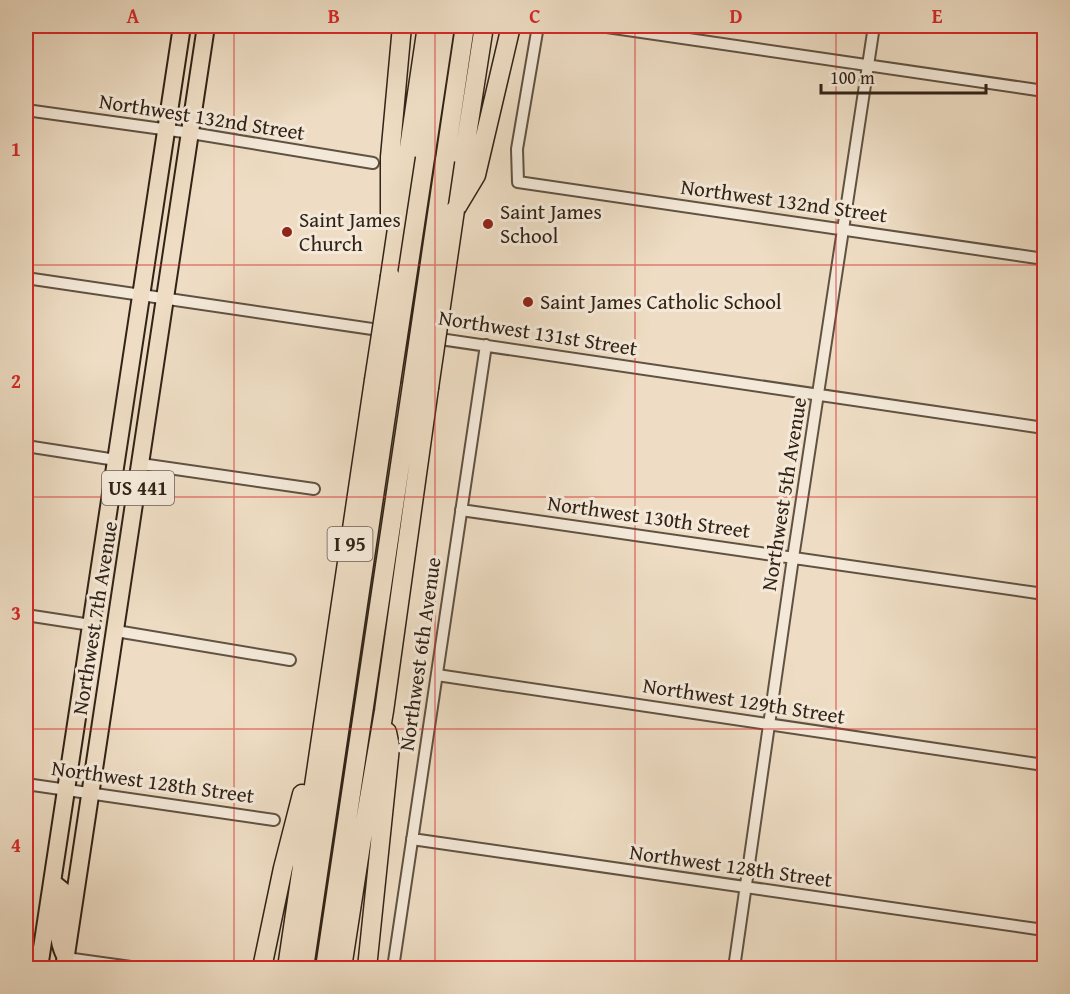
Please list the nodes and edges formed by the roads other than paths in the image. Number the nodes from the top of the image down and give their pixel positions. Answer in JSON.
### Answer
{"nodes":[{"id":1,"x":182,"y":26,"type":"edge"},
{"id":2,"x":206,"y":26,"type":"edge"},
{"id":3,"x":402,"y":26,"type":"edge"},
{"id":4,"x":427,"y":26,"type":"edge"},
{"id":5,"x":445,"y":26,"type":"edge"},
{"id":6,"x":465,"y":26,"type":"edge"},
{"id":7,"x":484,"y":26,"type":"edge"},
{"id":8,"x":511,"y":26,"type":"edge"},
{"id":9,"x":538,"y":26,"type":"edge"},
{"id":10,"x":600,"y":26,"type":"edge"},
{"id":11,"x":874,"y":26,"type":"edge"},
{"id":12,"x":868,"y":66,"type":"junction"},
{"id":13,"x":1044,"y":91,"type":"edge"},
{"id":14,"x":26,"y":110,"type":"edge"},
{"id":15,"x":165,"y":131,"type":"junction"},
{"id":16,"x":191,"y":133,"type":"junction"},
{"id":17,"x":399,"y":158,"type":"junction"},
{"id":18,"x":462,"y":164,"type":"junction"},
{"id":19,"x":844,"y":230,"type":"junction"},
{"id":20,"x":1044,"y":259,"type":"edge"},
{"id":21,"x":26,"y":278,"type":"edge"},
{"id":22,"x":141,"y":295,"type":"junction"},
{"id":23,"x":165,"y":298,"type":"junction"},
{"id":24,"x":486,"y":345,"type":"junction"},
{"id":25,"x":383,"y":381,"type":"junction"},
{"id":26,"x":420,"y":387,"type":"junction"},
{"id":27,"x":818,"y":394,"type":"junction"},
{"id":28,"x":1044,"y":428,"type":"edge"},
{"id":29,"x":26,"y":446,"type":"edge"},
{"id":30,"x":116,"y":460,"type":"junction"},
{"id":31,"x":141,"y":464,"type":"junction"},
{"id":32,"x":314,"y":489,"type":"dead end"},
{"id":33,"x":135,"y":503,"type":"junction"},
{"id":34,"x":461,"y":510,"type":"junction"},
{"id":35,"x":793,"y":558,"type":"junction"},
{"id":36,"x":97,"y":586,"type":"junction"},
{"id":37,"x":1044,"y":594,"type":"edge"},
{"id":38,"x":26,"y":615,"type":"edge"},
{"id":39,"x":91,"y":625,"type":"junction"},
{"id":40,"x":116,"y":630,"type":"junction"},
{"id":41,"x":290,"y":660,"type":"dead end"},
{"id":42,"x":110,"y":666,"type":"junction"},
{"id":43,"x":437,"y":675,"type":"junction"},
{"id":44,"x":325,"y":708,"type":"junction"},
{"id":45,"x":384,"y":711,"type":"junction"},
{"id":46,"x":770,"y":725,"type":"junction"},
{"id":47,"x":1044,"y":765,"type":"edge"},
{"id":48,"x":26,"y":784,"type":"edge"},
{"id":49,"x":66,"y":790,"type":"junction"},
{"id":50,"x":92,"y":793,"type":"junction"},
{"id":51,"x":274,"y":819,"type":"dead end"},
{"id":52,"x":412,"y":839,"type":"junction"},
{"id":53,"x":52,"y":882,"type":"junction"},
{"id":54,"x":746,"y":888,"type":"junction"},
{"id":55,"x":1044,"y":930,"type":"edge"},
{"id":56,"x":35,"y":958,"type":"edge"},
{"id":57,"x":65,"y":964,"type":"edge"},
{"id":58,"x":138,"y":969,"type":"edge"},
{"id":59,"x":262,"y":969,"type":"edge"},
{"id":60,"x":287,"y":969,"type":"edge"},
{"id":61,"x":304,"y":969,"type":"edge"},
{"id":62,"x":325,"y":969,"type":"edge"},
{"id":63,"x":342,"y":969,"type":"edge"},
{"id":64,"x":367,"y":969,"type":"edge"},
{"id":65,"x":393,"y":969,"type":"edge"},
{"id":66,"x":734,"y":969,"type":"edge"}],
"edges":[{"from":1,"to":15,"type":"main road","name":"Northwest 7th Avenue","number":"US 441"},
{"from":2,"to":16,"type":"main road","name":"Northwest 7th Avenue","number":"US 441"},
{"from":3,"to":17,"type":"highway"},
{"from":4,"to":17,"type":"highway","number":"I 95"},
{"from":5,"to":17,"type":"highway"},
{"from":6,"to":18,"type":"highway"},
{"from":7,"to":18,"type":"highway"},
{"from":8,"to":18,"type":"highway"},
{"from":9,"to":19,"type":"street","name":"Northwest 132nd Street"},
{"from":10,"to":12,"type":"street"},
{"from":11,"to":12,"type":"street","name":"Northwest 5th Avenue"},
{"from":12,"to":13,"type":"street"},
{"from":12,"to":19,"type":"street","name":"Northwest 5th Avenue"},
{"from":14,"to":15,"type":"street","name":"Northwest 132nd Street"},
{"from":15,"to":16,"type":"street","name":"Northwest 132nd Street"},
{"from":15,"to":22,"type":"main road","name":"Northwest 7th Avenue","number":"US 441"},
{"from":16,"to":17,"type":"street","name":"Northwest 132nd Street"},
{"from":16,"to":23,"type":"main road","name":"Northwest 7th Avenue","number":"US 441"},
{"from":17,"to":25,"type":"highway","bridge":true},
{"from":17,"to":25,"type":"highway","number":"I 95","bridge":true},
{"from":18,"to":26,"type":"highway","bridge":true},
{"from":18,"to":26,"type":"highway","bridge":true},
{"from":19,"to":20,"type":"street","name":"Northwest 132nd Street"},
{"from":19,"to":27,"type":"street","name":"Northwest 5th Avenue"},
{"from":21,"to":22,"type":"street","name":"Northwest 131st Street"},
{"from":22,"to":23,"type":"street","name":"Northwest 131st Street"},
{"from":22,"to":30,"type":"main road","name":"Northwest 7th Avenue","number":"US 441"},
{"from":23,"to":24,"type":"street","name":"Northwest 131st Street"},
{"from":23,"to":31,"type":"main road","name":"Northwest 7th Avenue","number":"US 441"},
{"from":24,"to":27,"type":"street","name":"Northwest 131st Street"},
{"from":24,"to":34,"type":"street","name":"Northwest 6th Avenue"},
{"from":25,"to":44,"type":"highway","number":"I 95"},
{"from":25,"to":61,"type":"highway"},
{"from":26,"to":45,"type":"highway"},
{"from":26,"to":62,"type":"highway"},
{"from":27,"to":28,"type":"street","name":"Northwest 131st Street"},
{"from":27,"to":35,"type":"street","name":"Northwest 5th Avenue"},
{"from":29,"to":30,"type":"street"},
{"from":30,"to":33,"type":"main road"},
{"from":30,"to":36,"type":"main road","name":"Northwest 7th Avenue","number":"US 441"},
{"from":31,"to":32,"type":"street"},
{"from":31,"to":33,"type":"main road","name":"Northwest 7th Avenue","number":"US 441"},
{"from":33,"to":40,"type":"main road","name":"Northwest 7th Avenue","number":"US 441"},
{"from":34,"to":35,"type":"street","name":"Northwest 130th Street"},
{"from":34,"to":43,"type":"street","name":"Northwest 6th Avenue"},
{"from":35,"to":37,"type":"street","name":"Northwest 130th Street"},
{"from":35,"to":46,"type":"street","name":"Northwest 5th Avenue"},
{"from":36,"to":39,"type":"main road","name":"Northwest 7th Avenue","number":"US 441"},
{"from":36,"to":40,"type":"main road"},
{"from":38,"to":39,"type":"street"},
{"from":39,"to":42,"type":"main road"},
{"from":39,"to":49,"type":"main road","name":"Northwest 7th Avenue","number":"US 441"},
{"from":40,"to":41,"type":"street"},
{"from":40,"to":42,"type":"main road","name":"Northwest 7th Avenue","number":"US 441"},
{"from":42,"to":50,"type":"main road","name":"Northwest 7th Avenue","number":"US 441"},
{"from":43,"to":46,"type":"street","name":"Northwest 129th Street"},
{"from":43,"to":52,"type":"street","name":"Northwest 6th Avenue"},
{"from":44,"to":59,"type":"highway"},
{"from":44,"to":60,"type":"highway","number":"I 95"},
{"from":45,"to":63,"type":"highway"},
{"from":45,"to":64,"type":"highway"},
{"from":46,"to":47,"type":"street","name":"Northwest 129th Street"},
{"from":46,"to":54,"type":"street","name":"Northwest 5th Avenue"},
{"from":48,"to":49,"type":"street","name":"Northwest 128th Street"},
{"from":49,"to":50,"type":"street","name":"Northwest 128th Street"},
{"from":49,"to":53,"type":"main road","name":"Northwest 7th Avenue","number":"US 441"},
{"from":50,"to":51,"type":"street","name":"Northwest 128th Street"},
{"from":50,"to":57,"type":"main road","name":"Northwest 7th Avenue","number":"US 441"},
{"from":52,"to":54,"type":"street","name":"Northwest 128th Street"},
{"from":52,"to":65,"type":"street","name":"Northwest 6th Avenue"},
{"from":53,"to":56,"type":"main road","name":"Northwest 7th Avenue","number":"US 441"},
{"from":53,"to":57,"type":"main road"},
{"from":54,"to":55,"type":"street","name":"Northwest 128th Street"},
{"from":54,"to":66,"type":"street","name":"Northwest 5th Avenue"},
{"from":57,"to":58,"type":"street"}]}
